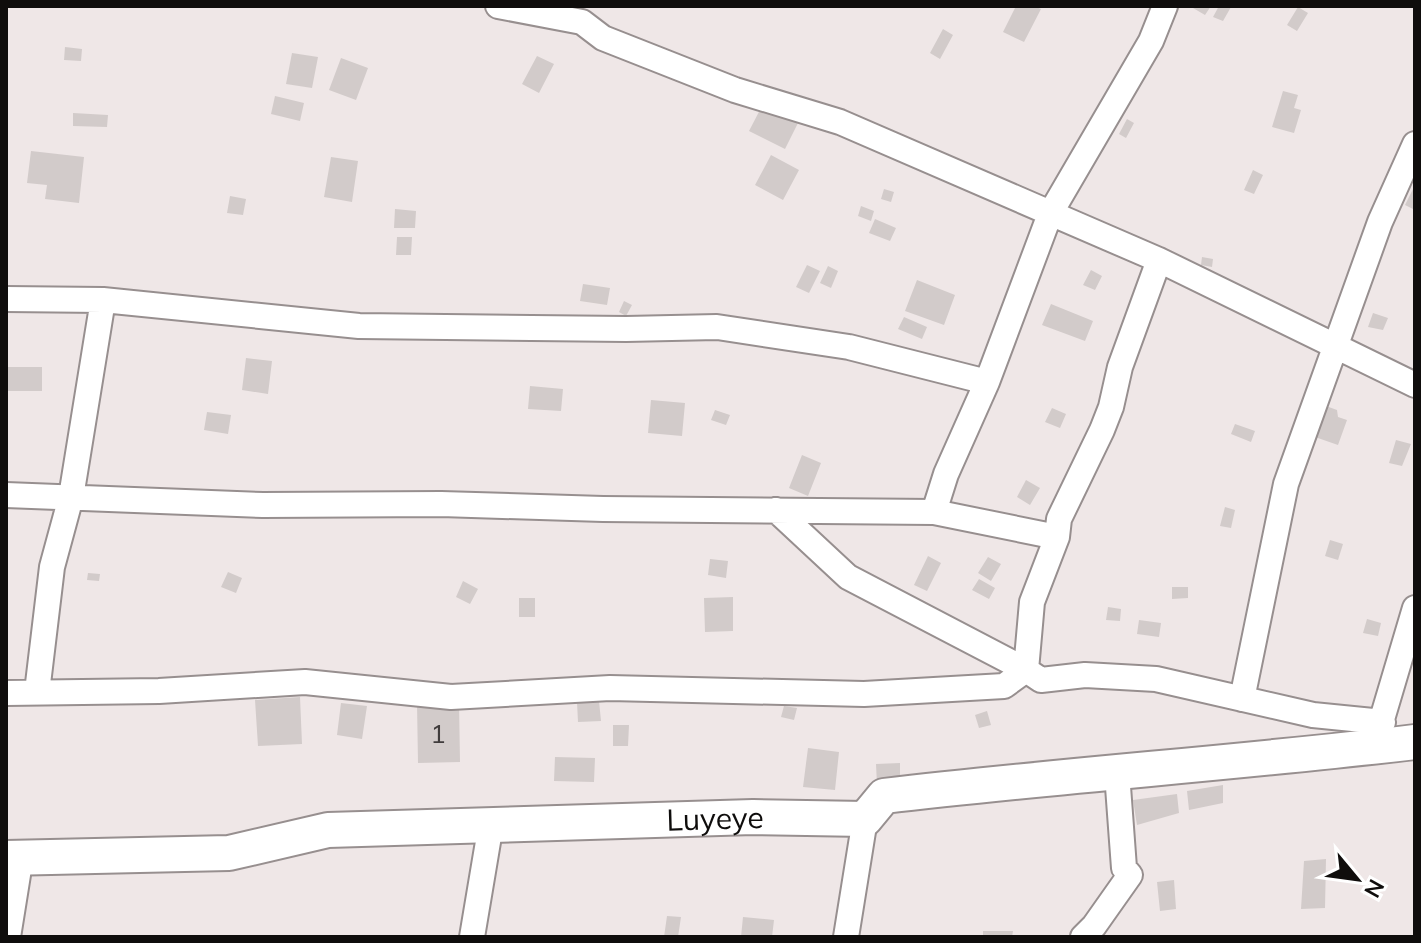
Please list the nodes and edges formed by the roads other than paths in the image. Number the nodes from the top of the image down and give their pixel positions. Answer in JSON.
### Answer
{"nodes":[{"id":1,"x":498,"y":6,"type":"edge"},
{"id":2,"x":1165,"y":6,"type":"edge"},
{"id":3,"x":586,"y":14,"type":"edge"},
{"id":4,"x":1415,"y":144,"type":"edge"},
{"id":5,"x":1050,"y":214,"type":"junction"},
{"id":6,"x":1159,"y":260,"type":"junction"},
{"id":7,"x":6,"y":299,"type":"edge"},
{"id":8,"x":103,"y":300,"type":"junction"},
{"id":9,"x":1336,"y":347,"type":"junction"},
{"id":10,"x":987,"y":382,"type":"junction"},
{"id":11,"x":1415,"y":385,"type":"edge"},
{"id":12,"x":6,"y":495,"type":"edge"},
{"id":13,"x":71,"y":497,"type":"junction"},
{"id":14,"x":776,"y":510,"type":"junction"},
{"id":15,"x":934,"y":512,"type":"junction"},
{"id":16,"x":1057,"y":537,"type":"junction"},
{"id":17,"x":1415,"y":608,"type":"edge"},
{"id":18,"x":1026,"y":670,"type":"junction"},
{"id":19,"x":37,"y":692,"type":"junction"},
{"id":20,"x":6,"y":693,"type":"edge"},
{"id":21,"x":1242,"y":699,"type":"junction"},
{"id":22,"x":1378,"y":735,"type":"junction"},
{"id":23,"x":1415,"y":742,"type":"edge"},
{"id":24,"x":1117,"y":773,"type":"junction"},
{"id":25,"x":865,"y":819,"type":"junction"},
{"id":26,"x":491,"y":824,"type":"junction"},
{"id":27,"x":13,"y":857,"type":"edge"},
{"id":28,"x":8,"y":937,"type":"edge"},
{"id":29,"x":472,"y":937,"type":"edge"},
{"id":30,"x":846,"y":937,"type":"edge"},
{"id":31,"x":1083,"y":937,"type":"edge"}],
"edges":[{"from":1,"to":3,"type":"street"},
{"from":2,"to":5,"type":"street"},
{"from":3,"to":5,"type":"street"},
{"from":4,"to":9,"type":"street"},
{"from":5,"to":6,"type":"street"},
{"from":5,"to":10,"type":"street"},
{"from":6,"to":9,"type":"street"},
{"from":6,"to":16,"type":"street"},
{"from":7,"to":8,"type":"street"},
{"from":8,"to":10,"type":"street"},
{"from":8,"to":13,"type":"street"},
{"from":9,"to":11,"type":"street"},
{"from":9,"to":21,"type":"street"},
{"from":10,"to":15,"type":"street"},
{"from":12,"to":13,"type":"street"},
{"from":13,"to":14,"type":"street"},
{"from":13,"to":19,"type":"street"},
{"from":14,"to":15,"type":"street"},
{"from":14,"to":18,"type":"street"},
{"from":15,"to":16,"type":"street"},
{"from":16,"to":18,"type":"street"},
{"from":17,"to":22,"type":"street"},
{"from":18,"to":19,"type":"street"},
{"from":18,"to":21,"type":"street"},
{"from":19,"to":20,"type":"street"},
{"from":21,"to":22,"type":"street"},
{"from":22,"to":23,"type":"street"},
{"from":22,"to":24,"type":"street"},
{"from":24,"to":25,"type":"street"},
{"from":24,"to":31,"type":"street"},
{"from":25,"to":26,"type":"street","name":"Luyeye"},
{"from":25,"to":30,"type":"street"},
{"from":26,"to":27,"type":"street","name":"Luyeye"},
{"from":26,"to":29,"type":"street"},
{"from":27,"to":28,"type":"street"}]}
